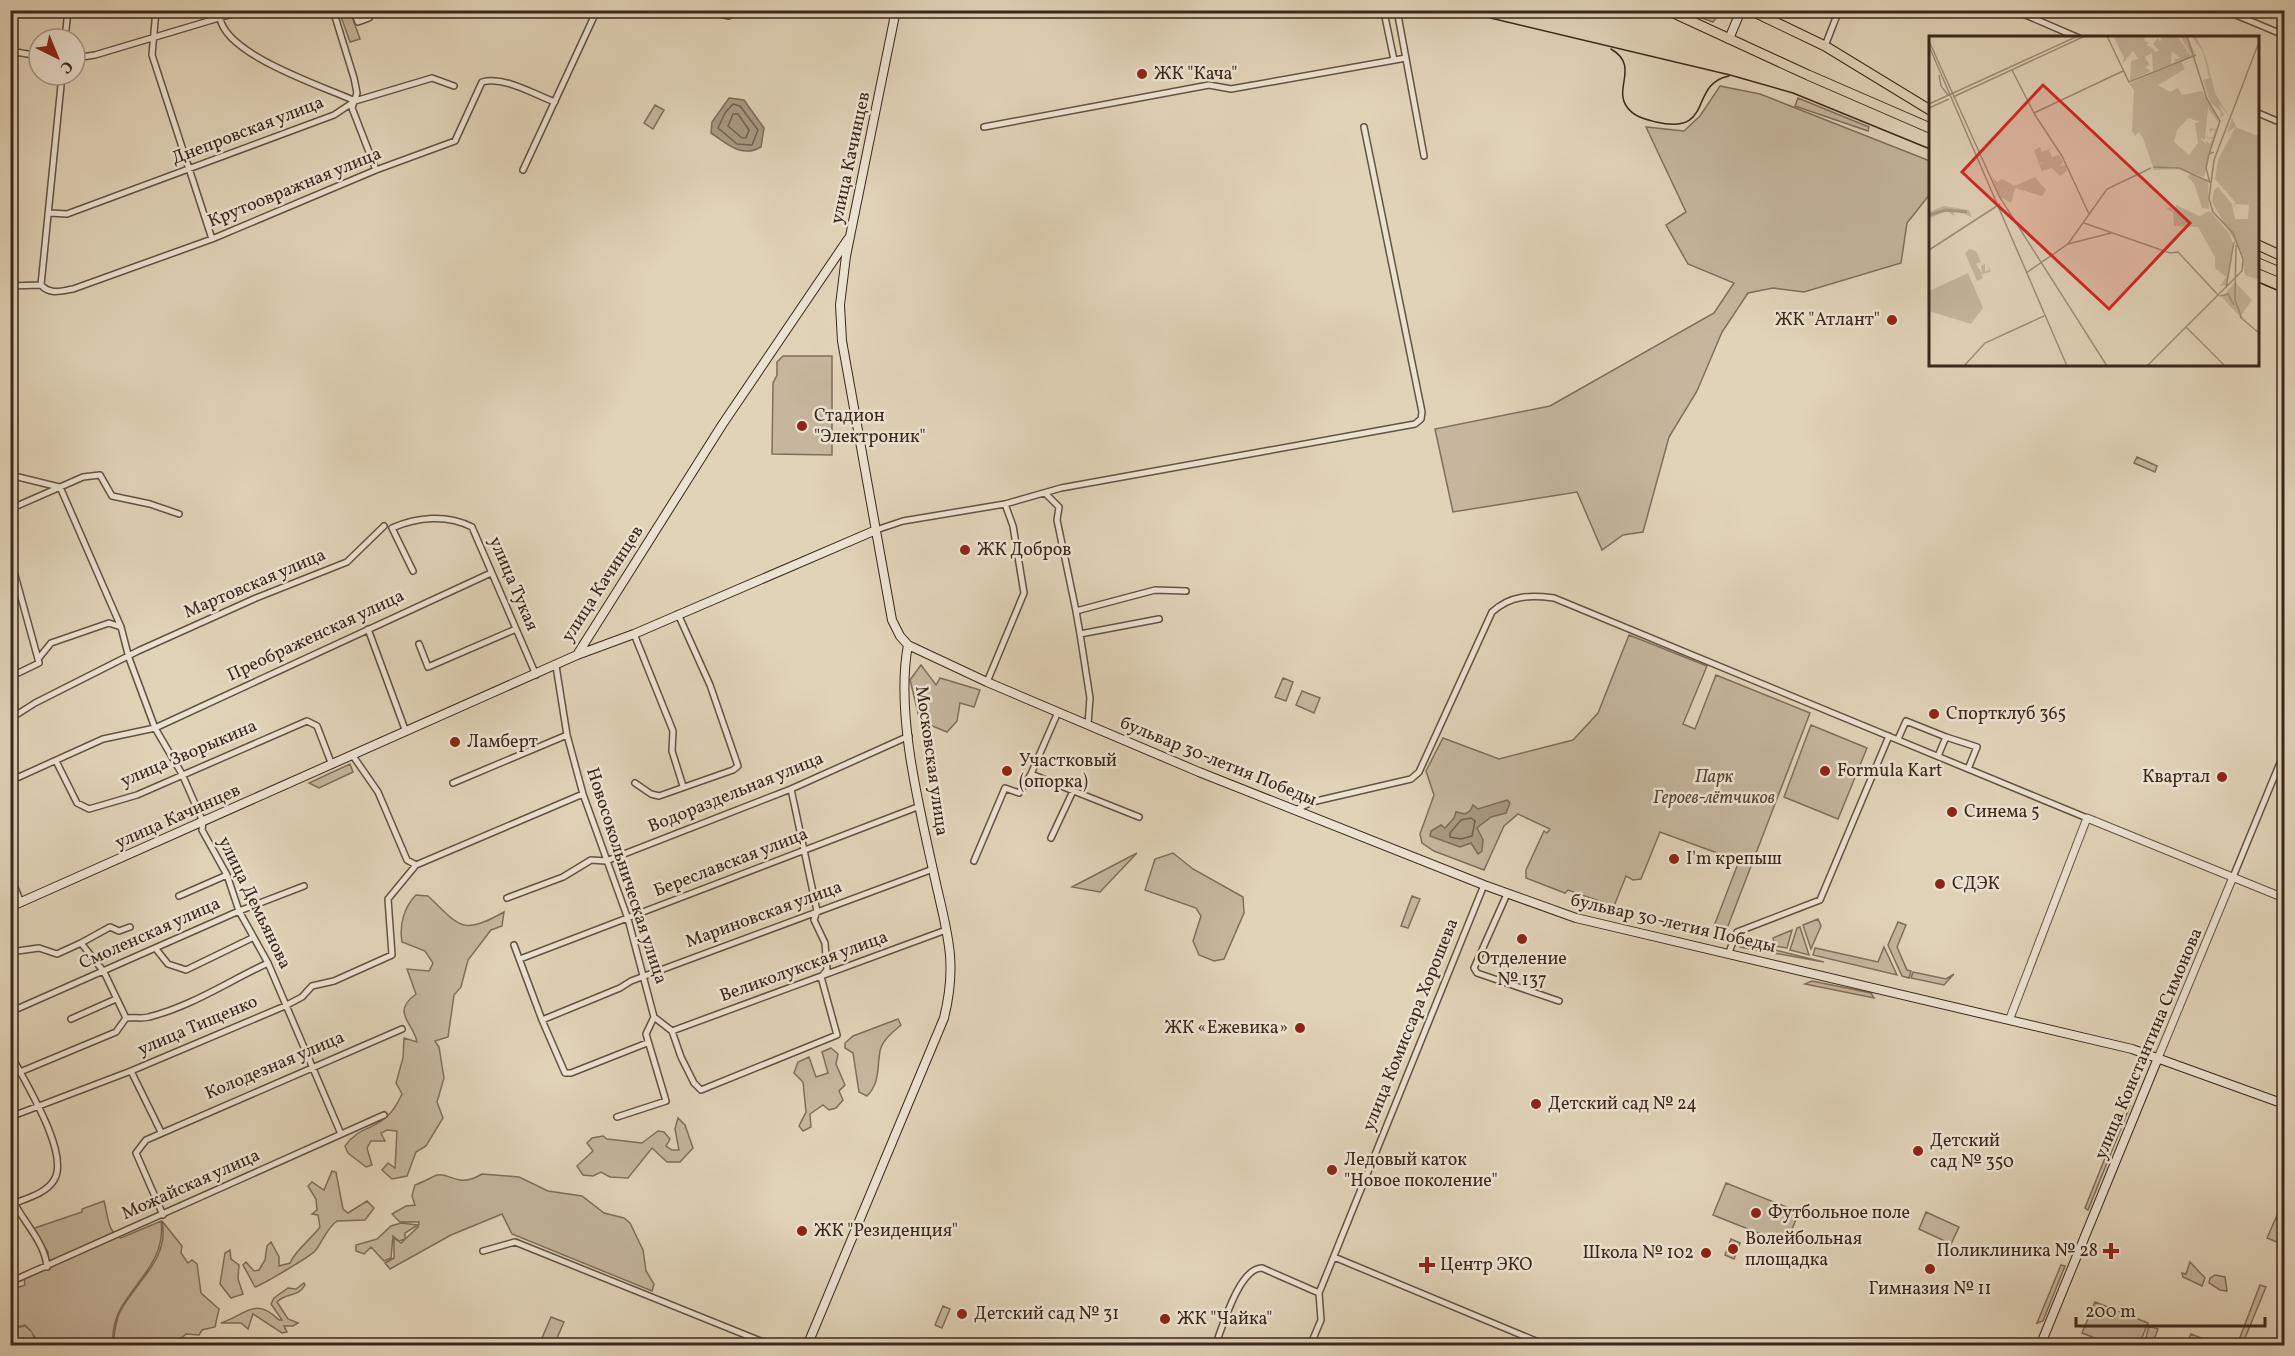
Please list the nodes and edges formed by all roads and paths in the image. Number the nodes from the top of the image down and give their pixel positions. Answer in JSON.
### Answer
{"nodes":[{"id":1,"x":68,"y":10,"type":"edge"},
{"id":2,"x":156,"y":10,"type":"edge"},
{"id":3,"x":263,"y":10,"type":"edge"},
{"id":4,"x":333,"y":10,"type":"edge"},
{"id":5,"x":353,"y":10,"type":"edge"},
{"id":6,"x":597,"y":10,"type":"edge"},
{"id":7,"x":703,"y":10,"type":"edge"},
{"id":8,"x":731,"y":10,"type":"edge"},
{"id":9,"x":896,"y":10,"type":"edge"},
{"id":10,"x":1397,"y":10,"type":"edge"},
{"id":11,"x":1667,"y":10,"type":"edge"},
{"id":12,"x":1741,"y":10,"type":"edge"},
{"id":13,"x":1750,"y":10,"type":"edge"},
{"id":14,"x":1839,"y":10,"type":"edge"},
{"id":15,"x":2014,"y":10,"type":"edge"},
{"id":16,"x":2224,"y":10,"type":"edge"},
{"id":17,"x":1384,"y":12,"type":"dead end"},
{"id":18,"x":232,"y":13,"type":"edge"},
{"id":19,"x":220,"y":18,"type":"junction"},
{"id":20,"x":369,"y":18,"type":"dead end"},
{"id":21,"x":66,"y":27,"type":"edge"},
{"id":22,"x":2284,"y":35,"type":"edge"},
{"id":23,"x":2074,"y":36,"type":"edge"},
{"id":24,"x":153,"y":38,"type":"junction"},
{"id":25,"x":1729,"y":39,"type":"junction"},
{"id":26,"x":1825,"y":45,"type":"junction"},
{"id":27,"x":10,"y":51,"type":"edge"},
{"id":28,"x":27,"y":54,"type":"edge"},
{"id":29,"x":87,"y":55,"type":"edge"},
{"id":30,"x":1406,"y":58,"type":"junction"},
{"id":31,"x":1394,"y":60,"type":"junction"},
{"id":32,"x":454,"y":86,"type":"dead end"},
{"id":33,"x":61,"y":87,"type":"edge"},
{"id":34,"x":355,"y":101,"type":"junction"},
{"id":35,"x":555,"y":102,"type":"junction"},
{"id":36,"x":1929,"y":109,"type":"edge"},
{"id":37,"x":2259,"y":113,"type":"edge"},
{"id":38,"x":2284,"y":124,"type":"edge"},
{"id":39,"x":984,"y":127,"type":"dead end"},
{"id":40,"x":1364,"y":127,"type":"dead end"},
{"id":41,"x":1929,"y":128,"type":"edge"},
{"id":42,"x":1424,"y":156,"type":"dead end"},
{"id":43,"x":192,"y":170,"type":"junction"},
{"id":44,"x":375,"y":170,"type":"junction"},
{"id":45,"x":523,"y":170,"type":"dead end"},
{"id":46,"x":50,"y":213,"type":"junction"},
{"id":47,"x":852,"y":233,"type":"junction"},
{"id":48,"x":212,"y":239,"type":"junction"},
{"id":49,"x":2259,"y":246,"type":"edge"},
{"id":50,"x":2284,"y":257,"type":"edge"},
{"id":51,"x":2259,"y":263,"type":"edge"},
{"id":52,"x":2284,"y":274,"type":"edge"},
{"id":53,"x":41,"y":285,"type":"junction"},
{"id":54,"x":10,"y":286,"type":"edge"},
{"id":55,"x":10,"y":475,"type":"edge"},
{"id":56,"x":60,"y":487,"type":"junction"},
{"id":57,"x":1045,"y":493,"type":"junction"},
{"id":58,"x":1005,"y":504,"type":"junction"},
{"id":59,"x":10,"y":509,"type":"edge"},
{"id":60,"x":179,"y":514,"type":"dead end"},
{"id":61,"x":384,"y":526,"type":"dead end"},
{"id":62,"x":876,"y":530,"type":"junction"},
{"id":63,"x":10,"y":557,"type":"edge"},
{"id":64,"x":413,"y":572,"type":"dead end"},
{"id":65,"x":491,"y":573,"type":"junction"},
{"id":66,"x":1186,"y":591,"type":"dead end"},
{"id":67,"x":1076,"y":611,"type":"junction"},
{"id":68,"x":678,"y":614,"type":"junction"},
{"id":69,"x":1160,"y":619,"type":"dead end"},
{"id":70,"x":121,"y":627,"type":"junction"},
{"id":71,"x":368,"y":629,"type":"junction"},
{"id":72,"x":516,"y":629,"type":"junction"},
{"id":73,"x":634,"y":634,"type":"junction"},
{"id":74,"x":1080,"y":634,"type":"junction"},
{"id":75,"x":419,"y":644,"type":"dead end"},
{"id":76,"x":908,"y":645,"type":"junction"},
{"id":77,"x":577,"y":655,"type":"junction"},
{"id":78,"x":129,"y":658,"type":"junction"},
{"id":79,"x":38,"y":659,"type":"junction"},
{"id":80,"x":556,"y":666,"type":"junction"},
{"id":81,"x":536,"y":675,"type":"junction"},
{"id":82,"x":10,"y":677,"type":"edge"},
{"id":83,"x":987,"y":682,"type":"junction"},
{"id":84,"x":1058,"y":712,"type":"junction"},
{"id":85,"x":10,"y":719,"type":"edge"},
{"id":86,"x":1088,"y":724,"type":"junction"},
{"id":87,"x":154,"y":728,"type":"junction"},
{"id":88,"x":406,"y":732,"type":"junction"},
{"id":89,"x":567,"y":735,"type":"junction"},
{"id":90,"x":909,"y":736,"type":"junction"},
{"id":91,"x":1889,"y":736,"type":"junction"},
{"id":92,"x":1946,"y":737,"type":"junction"},
{"id":93,"x":1898,"y":739,"type":"junction"},
{"id":94,"x":2284,"y":753,"type":"edge"},
{"id":95,"x":353,"y":756,"type":"junction"},
{"id":96,"x":1938,"y":756,"type":"junction"},
{"id":97,"x":56,"y":760,"type":"junction"},
{"id":98,"x":332,"y":765,"type":"junction"},
{"id":99,"x":1968,"y":769,"type":"junction"},
{"id":100,"x":182,"y":774,"type":"junction"},
{"id":101,"x":1032,"y":774,"type":"junction"},
{"id":102,"x":10,"y":781,"type":"edge"},
{"id":103,"x":453,"y":783,"type":"dead end"},
{"id":104,"x":635,"y":783,"type":"dead end"},
{"id":105,"x":683,"y":786,"type":"junction"},
{"id":106,"x":791,"y":789,"type":"junction"},
{"id":107,"x":1073,"y":791,"type":"junction"},
{"id":108,"x":583,"y":794,"type":"junction"},
{"id":109,"x":920,"y":806,"type":"junction"},
{"id":110,"x":1295,"y":810,"type":"junction"},
{"id":111,"x":1139,"y":818,"type":"dead end"},
{"id":112,"x":2087,"y":818,"type":"junction"},
{"id":113,"x":203,"y":822,"type":"junction"},
{"id":114,"x":1051,"y":838,"type":"dead end"},
{"id":115,"x":803,"y":851,"type":"junction"},
{"id":116,"x":606,"y":861,"type":"junction"},
{"id":117,"x":974,"y":861,"type":"dead end"},
{"id":118,"x":416,"y":865,"type":"junction"},
{"id":119,"x":933,"y":869,"type":"junction"},
{"id":120,"x":10,"y":875,"type":"edge"},
{"id":121,"x":227,"y":875,"type":"junction"},
{"id":122,"x":2233,"y":877,"type":"junction"},
{"id":123,"x":1484,"y":885,"type":"junction"},
{"id":124,"x":304,"y":886,"type":"dead end"},
{"id":125,"x":1507,"y":894,"type":"junction"},
{"id":126,"x":179,"y":896,"type":"dead end"},
{"id":127,"x":507,"y":898,"type":"dead end"},
{"id":128,"x":2284,"y":898,"type":"edge"},
{"id":129,"x":21,"y":903,"type":"junction"},
{"id":130,"x":10,"y":907,"type":"edge"},
{"id":131,"x":239,"y":911,"type":"junction"},
{"id":132,"x":817,"y":911,"type":"junction"},
{"id":133,"x":628,"y":919,"type":"junction"},
{"id":134,"x":130,"y":927,"type":"dead end"},
{"id":135,"x":946,"y":930,"type":"junction"},
{"id":136,"x":252,"y":938,"type":"junction"},
{"id":137,"x":81,"y":943,"type":"junction"},
{"id":138,"x":514,"y":945,"type":"dead end"},
{"id":139,"x":156,"y":949,"type":"junction"},
{"id":140,"x":10,"y":952,"type":"edge"},
{"id":141,"x":1729,"y":952,"type":"junction"},
{"id":142,"x":520,"y":959,"type":"junction"},
{"id":143,"x":268,"y":963,"type":"junction"},
{"id":144,"x":104,"y":972,"type":"junction"},
{"id":145,"x":644,"y":976,"type":"junction"},
{"id":146,"x":821,"y":977,"type":"junction"},
{"id":147,"x":116,"y":999,"type":"junction"},
{"id":148,"x":1559,"y":1001,"type":"dead end"},
{"id":149,"x":285,"y":1006,"type":"junction"},
{"id":150,"x":10,"y":1012,"type":"edge"},
{"id":151,"x":654,"y":1017,"type":"junction"},
{"id":152,"x":126,"y":1018,"type":"junction"},
{"id":153,"x":2010,"y":1018,"type":"junction"},
{"id":154,"x":71,"y":1019,"type":"dead end"},
{"id":155,"x":542,"y":1020,"type":"junction"},
{"id":156,"x":402,"y":1029,"type":"dead end"},
{"id":157,"x":672,"y":1031,"type":"junction"},
{"id":158,"x":647,"y":1043,"type":"junction"},
{"id":159,"x":10,"y":1053,"type":"edge"},
{"id":160,"x":2158,"y":1058,"type":"junction"},
{"id":161,"x":312,"y":1066,"type":"junction"},
{"id":162,"x":131,"y":1071,"type":"junction"},
{"id":163,"x":20,"y":1072,"type":"junction"},
{"id":164,"x":2284,"y":1104,"type":"edge"},
{"id":165,"x":38,"y":1107,"type":"junction"},
{"id":166,"x":384,"y":1115,"type":"dead end"},
{"id":167,"x":10,"y":1117,"type":"edge"},
{"id":168,"x":617,"y":1118,"type":"dead end"},
{"id":169,"x":161,"y":1132,"type":"junction"},
{"id":170,"x":341,"y":1134,"type":"junction"},
{"id":171,"x":10,"y":1195,"type":"edge"},
{"id":172,"x":12,"y":1204,"type":"edge"},
{"id":173,"x":163,"y":1215,"type":"junction"},
{"id":174,"x":483,"y":1251,"type":"dead end"},
{"id":175,"x":1334,"y":1257,"type":"junction"},
{"id":176,"x":47,"y":1267,"type":"junction"},
{"id":177,"x":10,"y":1282,"type":"edge"},
{"id":178,"x":1318,"y":1293,"type":"junction"},
{"id":179,"x":773,"y":1346,"type":"edge"},
{"id":180,"x":807,"y":1346,"type":"edge"},
{"id":181,"x":1215,"y":1346,"type":"edge"},
{"id":182,"x":1310,"y":1346,"type":"edge"},
{"id":183,"x":1548,"y":1346,"type":"edge"},
{"id":184,"x":2040,"y":1346,"type":"edge"}],
"edges":[{"from":1,"to":21,"type":"street"},
{"from":2,"to":24,"type":"street"},
{"from":3,"to":18,"type":"street"},
{"from":4,"to":34,"type":"street"},
{"from":5,"to":20,"type":"street"},
{"from":6,"to":35,"type":"street"},
{"from":7,"to":8,"type":"street"},
{"from":9,"to":47,"type":"main road","name":"улица Качинцев"},
{"from":10,"to":30,"type":"street"},
{"from":11,"to":25,"type":"highway"},
{"from":12,"to":25,"type":"main road"},
{"from":13,"to":26,"type":"highway"},
{"from":14,"to":26,"type":"street"},
{"from":15,"to":23,"type":"street"},
{"from":16,"to":22,"type":"street"},
{"from":17,"to":31,"type":"street"},
{"from":18,"to":19,"type":"street"},
{"from":19,"to":24,"type":"street"},
{"from":19,"to":34,"type":"street"},
{"from":24,"to":29,"type":"street"},
{"from":24,"to":43,"type":"street"},
{"from":25,"to":41,"type":"highway"},
{"from":26,"to":36,"type":"highway"},
{"from":27,"to":28,"type":"street"},
{"from":30,"to":31,"type":"street"},
{"from":30,"to":42,"type":"street"},
{"from":31,"to":39,"type":"street"},
{"from":32,"to":34,"type":"street","name":"Днепровская улица"},
{"from":33,"to":46,"type":"street"},
{"from":34,"to":43,"type":"street","name":"Днепровская улица"},
{"from":34,"to":44,"type":"street"},
{"from":35,"to":44,"type":"street","name":"Крутоовражная улица"},
{"from":35,"to":45,"type":"street"},
{"from":37,"to":38,"type":"street"},
{"from":40,"to":57,"type":"street"},
{"from":43,"to":46,"type":"street","name":"Днепровская улица"},
{"from":43,"to":48,"type":"street"},
{"from":44,"to":48,"type":"street","name":"Крутоовражная улица"},
{"from":46,"to":53,"type":"street"},
{"from":47,"to":62,"type":"main road"},
{"from":47,"to":77,"type":"main road","name":"улица Качинцев"},
{"from":48,"to":53,"type":"street","name":"Крутоовражная улица"},
{"from":49,"to":50,"type":"highway"},
{"from":51,"to":52,"type":"highway"},
{"from":53,"to":54,"type":"street","name":"Крутоовражная улица"},
{"from":55,"to":56,"type":"street"},
{"from":56,"to":59,"type":"street"},
{"from":56,"to":60,"type":"street"},
{"from":56,"to":70,"type":"street","name":"улица Демьянова"},
{"from":57,"to":58,"type":"street"},
{"from":57,"to":67,"type":"street"},
{"from":58,"to":62,"type":"street"},
{"from":58,"to":83,"type":"street"},
{"from":61,"to":78,"type":"street","name":"Мартовская улица"},
{"from":62,"to":68,"type":"main road"},
{"from":62,"to":76,"type":"main road"},
{"from":63,"to":79,"type":"street"},
{"from":64,"to":65,"type":"street","name":"улица Тукая"},
{"from":65,"to":71,"type":"street","name":"Преображенская улица"},
{"from":65,"to":72,"type":"street","name":"улица Тукая"},
{"from":66,"to":67,"type":"street"},
{"from":67,"to":74,"type":"street"},
{"from":68,"to":73,"type":"main road"},
{"from":68,"to":105,"type":"street"},
{"from":69,"to":74,"type":"street"},
{"from":70,"to":78,"type":"street","name":"улица Демьянова"},
{"from":70,"to":79,"type":"street"},
{"from":71,"to":87,"type":"street","name":"Преображенская улица"},
{"from":71,"to":88,"type":"street"},
{"from":72,"to":75,"type":"street"},
{"from":72,"to":81,"type":"street","name":"улица Тукая"},
{"from":73,"to":77,"type":"main road"},
{"from":73,"to":105,"type":"street"},
{"from":74,"to":86,"type":"street"},
{"from":76,"to":83,"type":"main road","name":"бульвар 30-летия Победы"},
{"from":76,"to":90,"type":"main road","name":"Московская улица"},
{"from":77,"to":80,"type":"main road","name":"улица Качинцев"},
{"from":78,"to":85,"type":"street","name":"Мартовская улица"},
{"from":78,"to":87,"type":"street","name":"улица Демьянова"},
{"from":79,"to":82,"type":"street"},
{"from":80,"to":81,"type":"main road","name":"улица Качинцев"},
{"from":80,"to":89,"type":"street","name":"Новосокольническая улица"},
{"from":81,"to":88,"type":"main road","name":"улица Качинцев"},
{"from":83,"to":84,"type":"main road","name":"бульвар 30-летия Победы"},
{"from":84,"to":86,"type":"main road","name":"бульвар 30-летия Победы"},
{"from":84,"to":101,"type":"street"},
{"from":86,"to":110,"type":"main road","name":"бульвар 30-летия Победы"},
{"from":87,"to":97,"type":"street","name":"Преображенская улица"},
{"from":87,"to":100,"type":"street","name":"улица Демьянова"},
{"from":88,"to":95,"type":"main road","name":"улица Качинцев"},
{"from":89,"to":103,"type":"street"},
{"from":89,"to":108,"type":"street","name":"Новосокольническая улица"},
{"from":90,"to":106,"type":"street","name":"Водораздельная улица"},
{"from":90,"to":109,"type":"main road","name":"Московская улица"},
{"from":91,"to":93,"type":"street"},
{"from":91,"to":110,"type":"street"},
{"from":91,"to":141,"type":"street"},
{"from":92,"to":93,"type":"street"},
{"from":92,"to":96,"type":"street"},
{"from":92,"to":99,"type":"street"},
{"from":93,"to":96,"type":"street"},
{"from":94,"to":122,"type":"street","name":"улица Константина Симонова"},
{"from":95,"to":98,"type":"main road","name":"улица Качинцев"},
{"from":95,"to":118,"type":"street"},
{"from":96,"to":99,"type":"street"},
{"from":97,"to":100,"type":"street","name":"улица Зворыкина"},
{"from":97,"to":102,"type":"street","name":"Преображенская улица"},
{"from":98,"to":100,"type":"street","name":"улица Зворыкина"},
{"from":98,"to":113,"type":"main road","name":"улица Качинцев"},
{"from":99,"to":112,"type":"street"},
{"from":100,"to":113,"type":"street","name":"улица Демьянова"},
{"from":101,"to":107,"type":"street"},
{"from":101,"to":117,"type":"street"},
{"from":104,"to":105,"type":"street"},
{"from":106,"to":115,"type":"street"},
{"from":106,"to":116,"type":"street","name":"Водораздельная улица"},
{"from":107,"to":111,"type":"street"},
{"from":107,"to":114,"type":"street"},
{"from":108,"to":116,"type":"street","name":"Новосокольническая улица"},
{"from":108,"to":118,"type":"street"},
{"from":109,"to":115,"type":"street","name":"Береславская улица"},
{"from":109,"to":119,"type":"main road","name":"Московская улица"},
{"from":110,"to":123,"type":"main road","name":"бульвар 30-летия Победы"},
{"from":112,"to":122,"type":"street"},
{"from":112,"to":153,"type":"street"},
{"from":113,"to":121,"type":"street","name":"улица Демьянова"},
{"from":113,"to":129,"type":"main road","name":"улица Качинцев"},
{"from":115,"to":132,"type":"street"},
{"from":115,"to":133,"type":"street","name":"Береславская улица"},
{"from":116,"to":127,"type":"street","name":"Водораздельная улица"},
{"from":116,"to":133,"type":"street","name":"Новосокольническая улица"},
{"from":118,"to":149,"type":"street","name":"улица Тищенко"},
{"from":119,"to":132,"type":"street","name":"Мариновская улица"},
{"from":119,"to":135,"type":"main road","name":"Московская улица"},
{"from":120,"to":129,"type":"street"},
{"from":121,"to":126,"type":"street"},
{"from":121,"to":131,"type":"street","name":"улица Демьянова"},
{"from":122,"to":128,"type":"street"},
{"from":122,"to":160,"type":"street","name":"улица Константина Симонова"},
{"from":123,"to":125,"type":"main road","name":"бульвар 30-летия Победы"},
{"from":123,"to":175,"type":"street","name":"улица Комиссара Хорошева"},
{"from":124,"to":131,"type":"street","name":"Смоленская улица"},
{"from":125,"to":141,"type":"main road","name":"бульвар 30-летия Победы"},
{"from":125,"to":148,"type":"street"},
{"from":129,"to":130,"type":"main road","name":"улица Качинцев"},
{"from":131,"to":136,"type":"street","name":"улица Демьянова"},
{"from":131,"to":139,"type":"street","name":"Смоленская улица"},
{"from":132,"to":145,"type":"street","name":"Мариновская улица"},
{"from":132,"to":146,"type":"street"},
{"from":133,"to":142,"type":"street","name":"Береславская улица"},
{"from":133,"to":145,"type":"street","name":"Новосокольническая улица"},
{"from":134,"to":137,"type":"street"},
{"from":135,"to":146,"type":"street","name":"Великолукская улица"},
{"from":135,"to":180,"type":"main road","name":"Московская улица"},
{"from":136,"to":139,"type":"street"},
{"from":136,"to":143,"type":"street","name":"улица Демьянова"},
{"from":137,"to":140,"type":"street"},
{"from":137,"to":144,"type":"street"},
{"from":138,"to":142,"type":"street"},
{"from":139,"to":144,"type":"street","name":"Смоленская улица"},
{"from":141,"to":153,"type":"main road","name":"бульвар 30-летия Победы"},
{"from":142,"to":155,"type":"street"},
{"from":143,"to":149,"type":"street","name":"улица Демьянова"},
{"from":143,"to":152,"type":"street"},
{"from":144,"to":147,"type":"street"},
{"from":144,"to":150,"type":"street","name":"Смоленская улица"},
{"from":145,"to":151,"type":"street","name":"Новосокольническая улица"},
{"from":145,"to":155,"type":"street","name":"Мариновская улица"},
{"from":146,"to":157,"type":"street","name":"Великолукская улица"},
{"from":146,"to":157,"type":"street"},
{"from":147,"to":152,"type":"street"},
{"from":147,"to":154,"type":"street"},
{"from":149,"to":161,"type":"street","name":"улица Демьянова"},
{"from":149,"to":162,"type":"street","name":"улица Тищенко"},
{"from":151,"to":157,"type":"street"},
{"from":151,"to":158,"type":"street"},
{"from":152,"to":163,"type":"street"},
{"from":153,"to":160,"type":"main road","name":"бульвар 30-летия Победы"},
{"from":155,"to":158,"type":"street"},
{"from":156,"to":161,"type":"street","name":"Колодезная улица"},
{"from":158,"to":168,"type":"street"},
{"from":159,"to":163,"type":"street"},
{"from":160,"to":164,"type":"main road","name":"бульвар 30-летия Победы"},
{"from":160,"to":184,"type":"main road","name":"улица Константина Симонова"},
{"from":161,"to":169,"type":"street","name":"Колодезная улица"},
{"from":161,"to":170,"type":"street","name":"улица Демьянова"},
{"from":162,"to":165,"type":"street","name":"улица Тищенко"},
{"from":162,"to":169,"type":"street"},
{"from":163,"to":165,"type":"street"},
{"from":165,"to":167,"type":"street","name":"улица Тищенко"},
{"from":165,"to":172,"type":"street"},
{"from":166,"to":170,"type":"street","name":"Можайская улица"},
{"from":169,"to":173,"type":"street","name":"Колодезная улица"},
{"from":170,"to":173,"type":"street","name":"Можайская улица"},
{"from":171,"to":172,"type":"street"},
{"from":172,"to":176,"type":"street"},
{"from":173,"to":176,"type":"street","name":"Можайская улица"},
{"from":174,"to":179,"type":"street"},
{"from":175,"to":178,"type":"street","name":"улица Комиссара Хорошева"},
{"from":175,"to":183,"type":"street"},
{"from":176,"to":177,"type":"street","name":"Можайская улица"},
{"from":178,"to":181,"type":"street"},
{"from":178,"to":182,"type":"street","name":"улица Комиссара Хорошева"}]}
